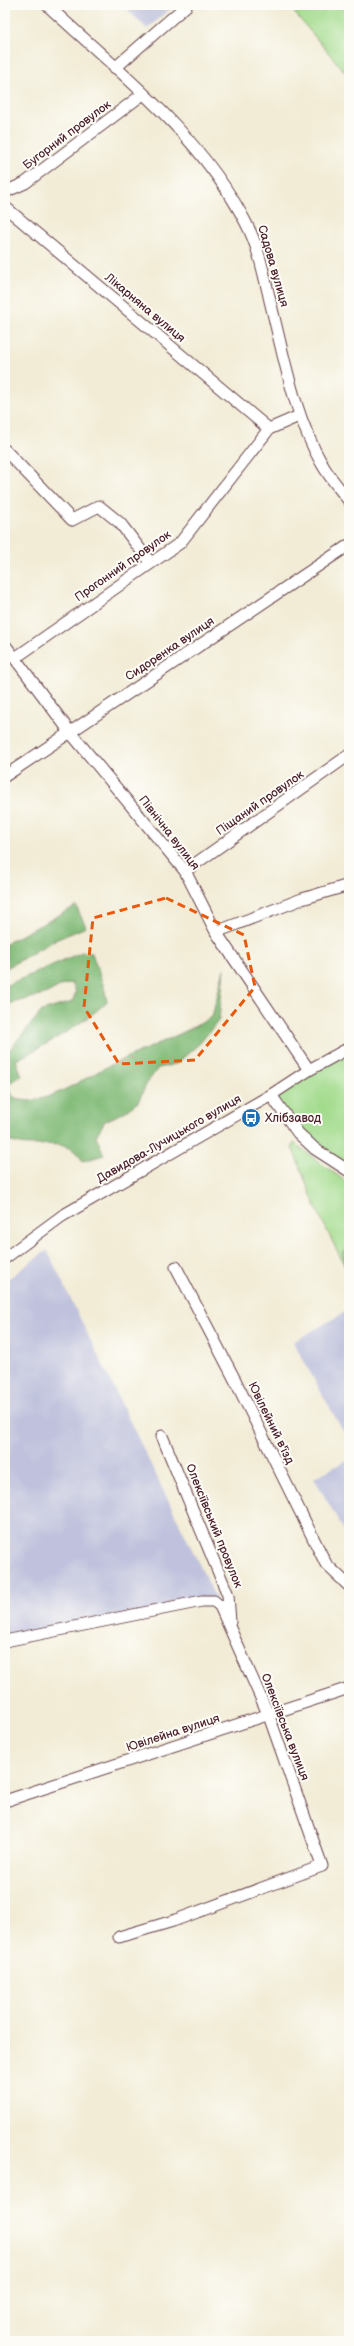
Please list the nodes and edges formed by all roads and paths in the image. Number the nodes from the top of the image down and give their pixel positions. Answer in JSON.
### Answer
{"nodes":[{"id":1,"x":47,"y":5,"type":"edge"},
{"id":2,"x":187,"y":5,"type":"edge"},
{"id":3,"x":115,"y":68,"type":"junction"},
{"id":4,"x":143,"y":94,"type":"junction"},
{"id":5,"x":5,"y":192,"type":"edge"},
{"id":6,"x":5,"y":207,"type":"edge"},
{"id":7,"x":299,"y":416,"type":"junction"},
{"id":8,"x":269,"y":429,"type":"junction"},
{"id":9,"x":5,"y":450,"type":"edge"},
{"id":10,"x":349,"y":501,"type":"edge"},
{"id":11,"x":349,"y":545,"type":"edge"},
{"id":12,"x":150,"y":562,"type":"junction"},
{"id":13,"x":5,"y":645,"type":"edge"},
{"id":14,"x":15,"y":658,"type":"junction"},
{"id":15,"x":70,"y":732,"type":"junction"},
{"id":16,"x":349,"y":755,"type":"edge"},
{"id":17,"x":5,"y":776,"type":"edge"},
{"id":18,"x":185,"y":871,"type":"junction"},
{"id":19,"x":349,"y":885,"type":"edge"},
{"id":20,"x":216,"y":932,"type":"junction"},
{"id":21,"x":349,"y":1048,"type":"edge"},
{"id":22,"x":309,"y":1070,"type":"junction"},
{"id":23,"x":271,"y":1095,"type":"junction"},
{"id":24,"x":349,"y":1171,"type":"edge"},
{"id":25,"x":5,"y":1258,"type":"edge"},
{"id":26,"x":176,"y":1267,"type":"dead end"},
{"id":27,"x":162,"y":1436,"type":"dead end"},
{"id":28,"x":349,"y":1586,"type":"edge"},
{"id":29,"x":230,"y":1629,"type":"junction"},
{"id":30,"x":5,"y":1641,"type":"edge"},
{"id":31,"x":349,"y":1688,"type":"edge"},
{"id":32,"x":269,"y":1716,"type":"junction"},
{"id":33,"x":5,"y":1801,"type":"edge"},
{"id":34,"x":119,"y":1937,"type":"dead end"}],
"edges":[{"from":1,"to":3,"type":"street","name":"Садова вулиця"},
{"from":2,"to":3,"type":"street"},
{"from":3,"to":4,"type":"street","name":"Садова вулиця"},
{"from":4,"to":5,"type":"street","name":"Бугорний провулок"},
{"from":4,"to":7,"type":"street","name":"Садова вулиця"},
{"from":6,"to":8,"type":"street","name":"Лікарняна вулиця"},
{"from":7,"to":8,"type":"street","name":"Прогонний провулок"},
{"from":7,"to":10,"type":"street","name":"Садова вулиця"},
{"from":8,"to":12,"type":"street","name":"Прогонний провулок"},
{"from":9,"to":12,"type":"street"},
{"from":11,"to":15,"type":"street","name":"Сидоренка вулиця"},
{"from":12,"to":14,"type":"street","name":"Прогонний провулок"},
{"from":13,"to":14,"type":"street","name":"Північна вулиця"},
{"from":14,"to":15,"type":"street","name":"Північна вулиця"},
{"from":15,"to":17,"type":"street","name":"Сидоренка вулиця"},
{"from":15,"to":18,"type":"street","name":"Північна вулиця"},
{"from":16,"to":18,"type":"street","name":"Піщаний провулок"},
{"from":18,"to":20,"type":"street","name":"Північна вулиця"},
{"from":19,"to":20,"type":"street"},
{"from":20,"to":22,"type":"street","name":"Північна вулиця"},
{"from":21,"to":22,"type":"street","name":"Давидова-Лучицького вулиця"},
{"from":22,"to":23,"type":"street","name":"Давидова-Лучицького вулиця"},
{"from":23,"to":24,"type":"street"},
{"from":23,"to":25,"type":"street","name":"Давидова-Лучицького вулиця"},
{"from":26,"to":28,"type":"street","name":"Ювілейний в'їзд"},
{"from":27,"to":29,"type":"street","name":"Олексіївський провулок"},
{"from":29,"to":30,"type":"street","name":"Олексіївська вулиця"},
{"from":29,"to":32,"type":"street","name":"Олексіївська вулиця"},
{"from":31,"to":32,"type":"street","name":"Ювілейна вулиця"},
{"from":32,"to":33,"type":"street","name":"Ювілейна вулиця"},
{"from":32,"to":34,"type":"street","name":"Олексіївська вулиця"}]}
